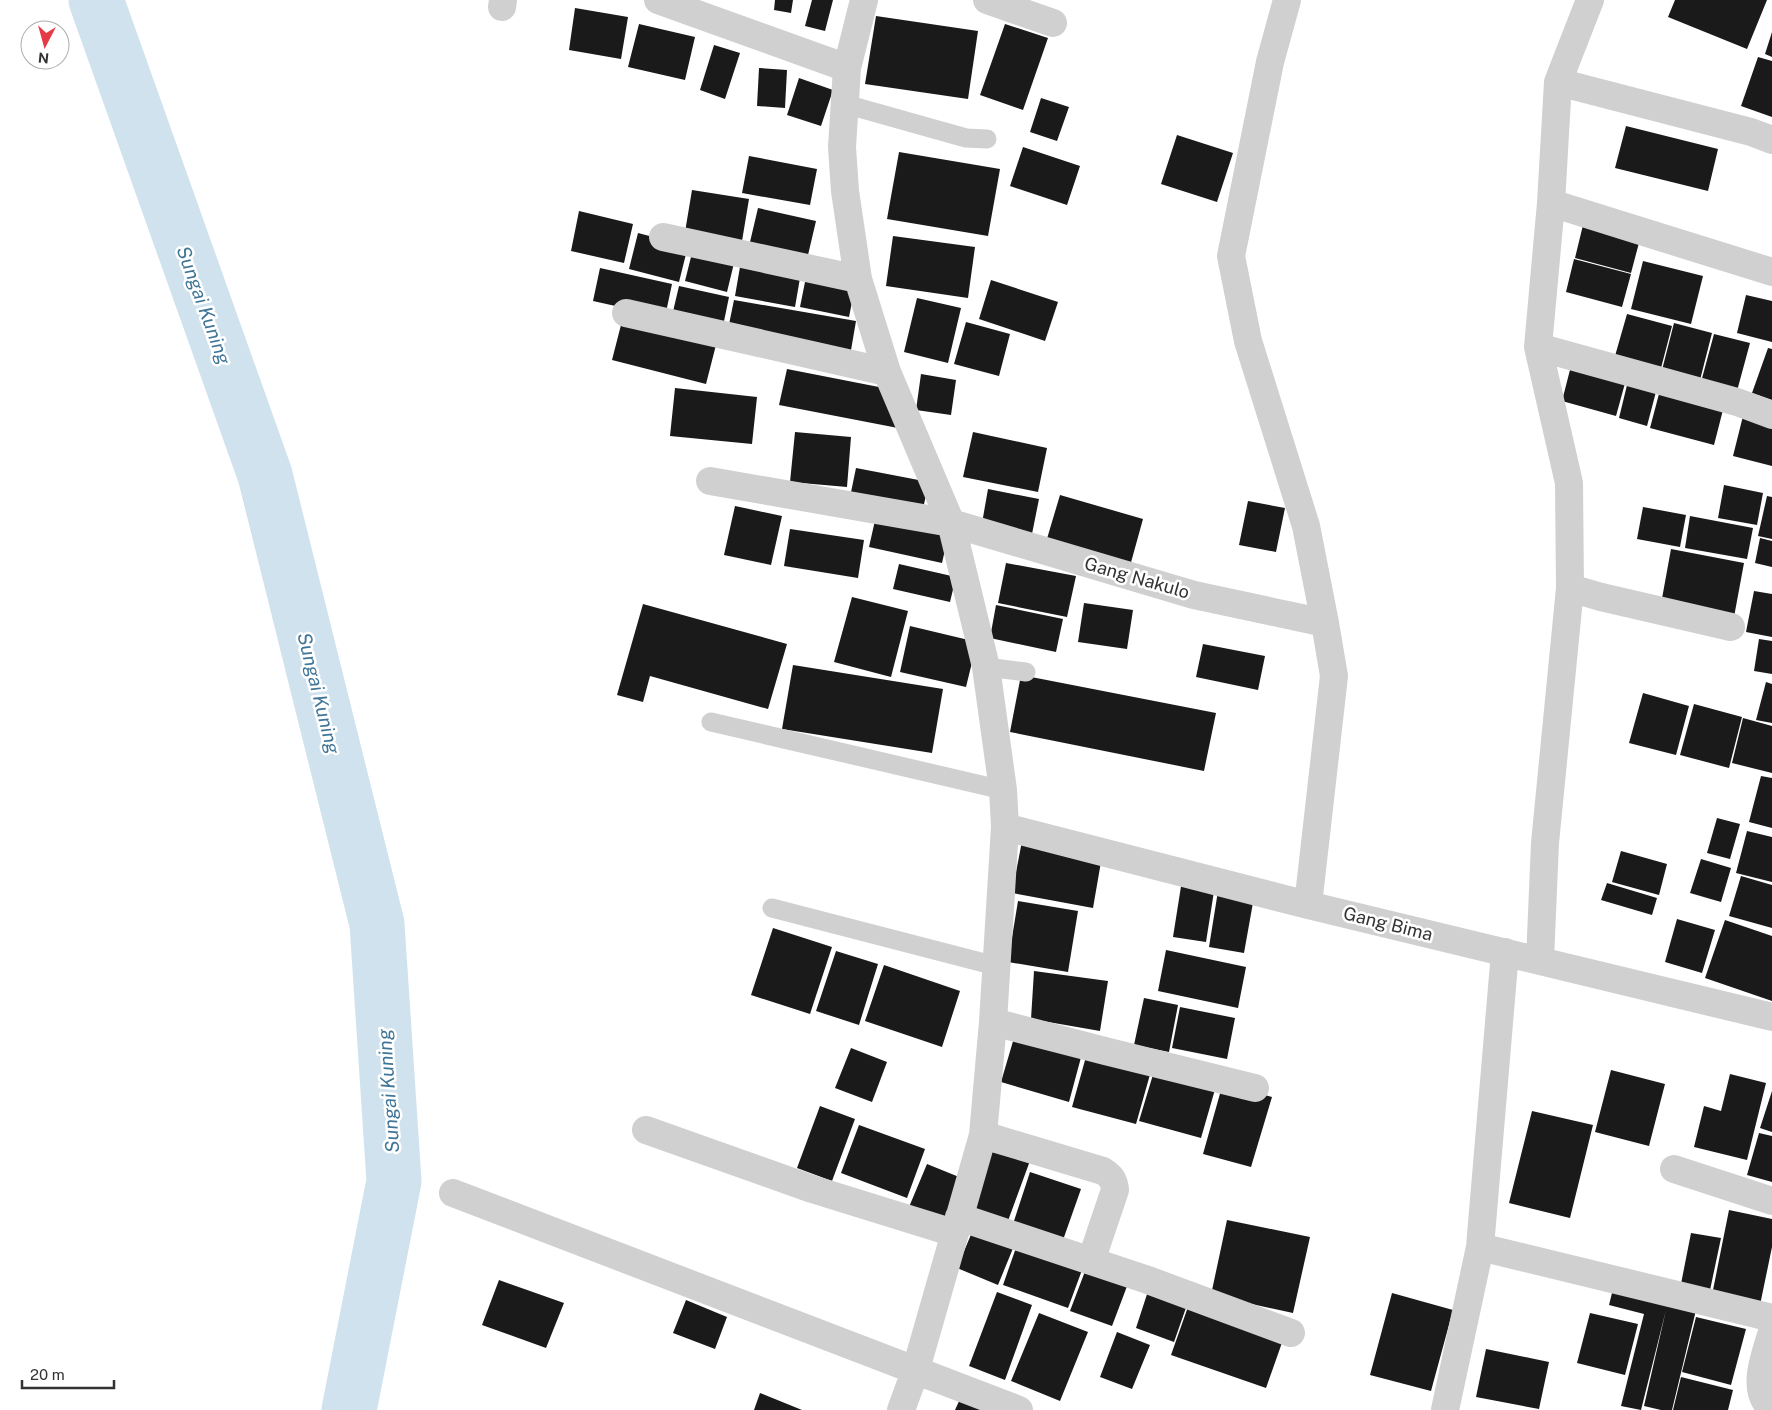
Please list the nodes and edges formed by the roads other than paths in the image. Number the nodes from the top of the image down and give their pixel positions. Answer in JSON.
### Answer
{"nodes":[{"id":1,"x":658,"y":0,"type":"edge"},
{"id":2,"x":864,"y":0,"type":"edge"},
{"id":3,"x":986,"y":0,"type":"edge"},
{"id":4,"x":1287,"y":0,"type":"edge"},
{"id":5,"x":1590,"y":0,"type":"edge"},
{"id":6,"x":1053,"y":23,"type":"dead end"},
{"id":7,"x":847,"y":68,"type":"junction"},
{"id":8,"x":1558,"y":82,"type":"junction"},
{"id":9,"x":845,"y":104,"type":"junction"},
{"id":10,"x":987,"y":139,"type":"dead end"},
{"id":11,"x":1772,"y":140,"type":"edge"},
{"id":12,"x":1550,"y":203,"type":"junction"},
{"id":13,"x":663,"y":237,"type":"dead end"},
{"id":14,"x":1772,"y":272,"type":"edge"},
{"id":15,"x":858,"y":279,"type":"junction"},
{"id":16,"x":626,"y":314,"type":"dead end"},
{"id":17,"x":1538,"y":347,"type":"junction"},
{"id":18,"x":887,"y":372,"type":"junction"},
{"id":19,"x":1772,"y":415,"type":"edge"},
{"id":20,"x":710,"y":481,"type":"dead end"},
{"id":21,"x":952,"y":524,"type":"junction"},
{"id":22,"x":1570,"y":588,"type":"junction"},
{"id":23,"x":1326,"y":623,"type":"junction"},
{"id":24,"x":1730,"y":627,"type":"dead end"},
{"id":25,"x":986,"y":667,"type":"junction"},
{"id":26,"x":1026,"y":672,"type":"dead end"},
{"id":27,"x":711,"y":722,"type":"dead end"},
{"id":28,"x":1003,"y":790,"type":"junction"},
{"id":29,"x":1005,"y":827,"type":"junction"},
{"id":30,"x":1308,"y":905,"type":"junction"},
{"id":31,"x":772,"y":908,"type":"dead end"},
{"id":32,"x":1505,"y":952,"type":"junction"},
{"id":33,"x":1540,"y":960,"type":"junction"},
{"id":34,"x":996,"y":966,"type":"junction"},
{"id":35,"x":1772,"y":1017,"type":"edge"},
{"id":36,"x":994,"y":1022,"type":"junction"},
{"id":37,"x":1255,"y":1088,"type":"dead end"},
{"id":38,"x":646,"y":1130,"type":"dead end"},
{"id":39,"x":982,"y":1135,"type":"junction"},
{"id":40,"x":1674,"y":1169,"type":"dead end"},
{"id":41,"x":453,"y":1193,"type":"dead end"},
{"id":42,"x":1772,"y":1202,"type":"edge"},
{"id":43,"x":956,"y":1225,"type":"junction"},
{"id":44,"x":1480,"y":1247,"type":"junction"},
{"id":45,"x":1091,"y":1261,"type":"junction"},
{"id":46,"x":1772,"y":1318,"type":"edge"},
{"id":47,"x":1772,"y":1332,"type":"edge"},
{"id":48,"x":1291,"y":1333,"type":"dead end"},
{"id":49,"x":916,"y":1369,"type":"junction"},
{"id":50,"x":1772,"y":1409,"type":"edge"},
{"id":51,"x":901,"y":1410,"type":"edge"},
{"id":52,"x":1019,"y":1410,"type":"edge"},
{"id":53,"x":1445,"y":1410,"type":"edge"}],
"edges":[{"from":1,"to":7,"type":"street"},
{"from":2,"to":7,"type":"street"},
{"from":3,"to":6,"type":"street"},
{"from":4,"to":23,"type":"street"},
{"from":5,"to":8,"type":"street"},
{"from":7,"to":9,"type":"street"},
{"from":8,"to":11,"type":"street"},
{"from":8,"to":12,"type":"street"},
{"from":9,"to":10,"type":"lane"},
{"from":9,"to":15,"type":"street"},
{"from":12,"to":14,"type":"street"},
{"from":12,"to":17,"type":"street"},
{"from":13,"to":15,"type":"street"},
{"from":15,"to":18,"type":"street"},
{"from":16,"to":18,"type":"street"},
{"from":17,"to":19,"type":"street"},
{"from":17,"to":22,"type":"street"},
{"from":18,"to":21,"type":"street"},
{"from":20,"to":21,"type":"street","name":"Gang Nakulo"},
{"from":21,"to":23,"type":"street","name":"Gang Nakulo"},
{"from":21,"to":25,"type":"street"},
{"from":22,"to":24,"type":"street"},
{"from":22,"to":33,"type":"street"},
{"from":23,"to":30,"type":"street"},
{"from":25,"to":26,"type":"lane"},
{"from":25,"to":28,"type":"street"},
{"from":27,"to":28,"type":"lane"},
{"from":28,"to":29,"type":"street"},
{"from":29,"to":30,"type":"street","name":"Gang Bima"},
{"from":29,"to":34,"type":"street"},
{"from":30,"to":32,"type":"street","name":"Gang Bima"},
{"from":31,"to":34,"type":"lane"},
{"from":32,"to":33,"type":"street","name":"Gang Bima"},
{"from":32,"to":44,"type":"street"},
{"from":33,"to":35,"type":"street","name":"Gang Bima"},
{"from":34,"to":36,"type":"street"},
{"from":36,"to":37,"type":"street"},
{"from":36,"to":39,"type":"street"},
{"from":38,"to":43,"type":"street"},
{"from":39,"to":43,"type":"street"},
{"from":39,"to":45,"type":"street"},
{"from":40,"to":42,"type":"street"},
{"from":41,"to":49,"type":"street"},
{"from":43,"to":45,"type":"street"},
{"from":43,"to":49,"type":"street"},
{"from":44,"to":46,"type":"street"},
{"from":44,"to":53,"type":"street"},
{"from":45,"to":48,"type":"street"},
{"from":47,"to":50,"type":"street"},
{"from":49,"to":51,"type":"street"},
{"from":49,"to":52,"type":"street"}]}
